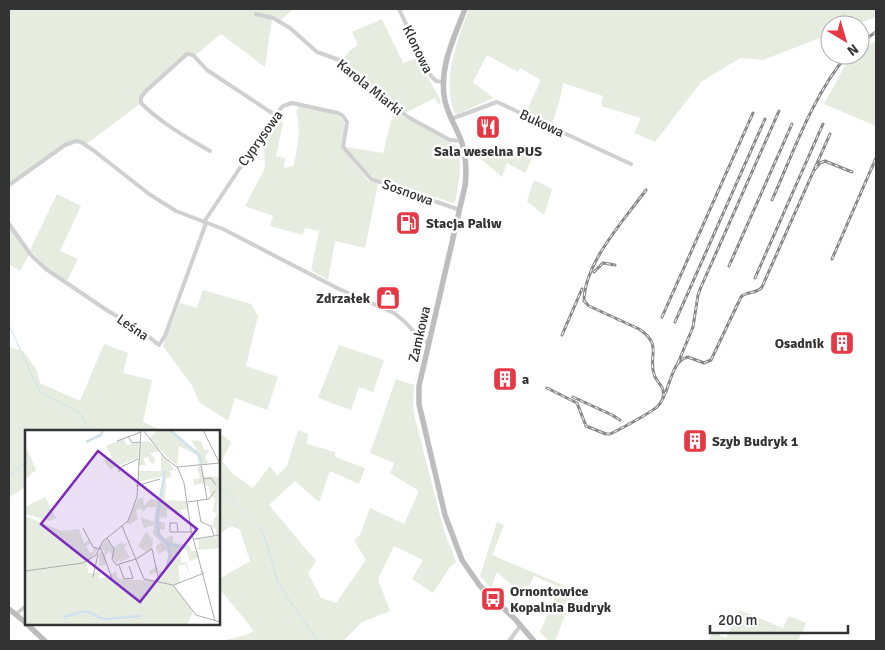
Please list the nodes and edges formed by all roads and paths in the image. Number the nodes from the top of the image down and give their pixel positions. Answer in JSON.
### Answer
{"nodes":[{"id":1,"x":399,"y":9,"type":"edge"},
{"id":2,"x":465,"y":9,"type":"edge"},
{"id":3,"x":256,"y":14,"type":"dead end"},
{"id":4,"x":443,"y":82,"type":"junction"},
{"id":5,"x":275,"y":114,"type":"junction"},
{"id":6,"x":343,"y":116,"type":"joint"},
{"id":7,"x":451,"y":119,"type":"junction"},
{"id":8,"x":461,"y":141,"type":"junction"},
{"id":9,"x":210,"y":151,"type":"dead end"},
{"id":10,"x":631,"y":164,"type":"dead end"},
{"id":11,"x":9,"y":185,"type":"edge"},
{"id":12,"x":460,"y":210,"type":"junction"},
{"id":13,"x":205,"y":222,"type":"junction"},
{"id":14,"x":9,"y":224,"type":"edge"},
{"id":15,"x":430,"y":344,"type":"junction"},
{"id":16,"x":25,"y":607,"type":"edge"},
{"id":17,"x":9,"y":609,"type":"edge"},
{"id":18,"x":16,"y":614,"type":"junction"},
{"id":19,"x":25,"y":621,"type":"edge"},
{"id":20,"x":29,"y":625,"type":"edge"},
{"id":21,"x":521,"y":625,"type":"junction"},
{"id":22,"x":46,"y":641,"type":"edge"},
{"id":23,"x":510,"y":641,"type":"edge"},
{"id":24,"x":534,"y":641,"type":"edge"}],
"edges":[{"from":1,"to":4,"type":"street","name":"Klonowa"},
{"from":2,"to":4,"type":"street","name":"Zamkowa"},
{"from":3,"to":8,"type":"street","name":"Karola Miarki"},
{"from":4,"to":7,"type":"street","name":"Zamkowa"},
{"from":5,"to":6,"type":"street","name":"Cyprysowa"},
{"from":5,"to":9,"type":"street"},
{"from":5,"to":13,"type":"street","name":"Cyprysowa"},
{"from":6,"to":12,"type":"street","name":"Sosnowa"},
{"from":7,"to":8,"type":"street","name":"Zamkowa"},
{"from":7,"to":10,"type":"street","name":"Bukowa"},
{"from":8,"to":12,"type":"street","name":"Zamkowa"},
{"from":11,"to":13,"type":"street"},
{"from":12,"to":15,"type":"street","name":"Zamkowa"},
{"from":13,"to":14,"type":"street","name":"Leśna"},
{"from":13,"to":15,"type":"street"},
{"from":15,"to":21,"type":"street","name":"Zamkowa"},
{"from":16,"to":18,"type":"street"},
{"from":17,"to":18,"type":"street"},
{"from":18,"to":19,"type":"street"},
{"from":20,"to":22,"type":"street"},
{"from":21,"to":23,"type":"street"},
{"from":21,"to":24,"type":"street","name":"Zamkowa"}]}
